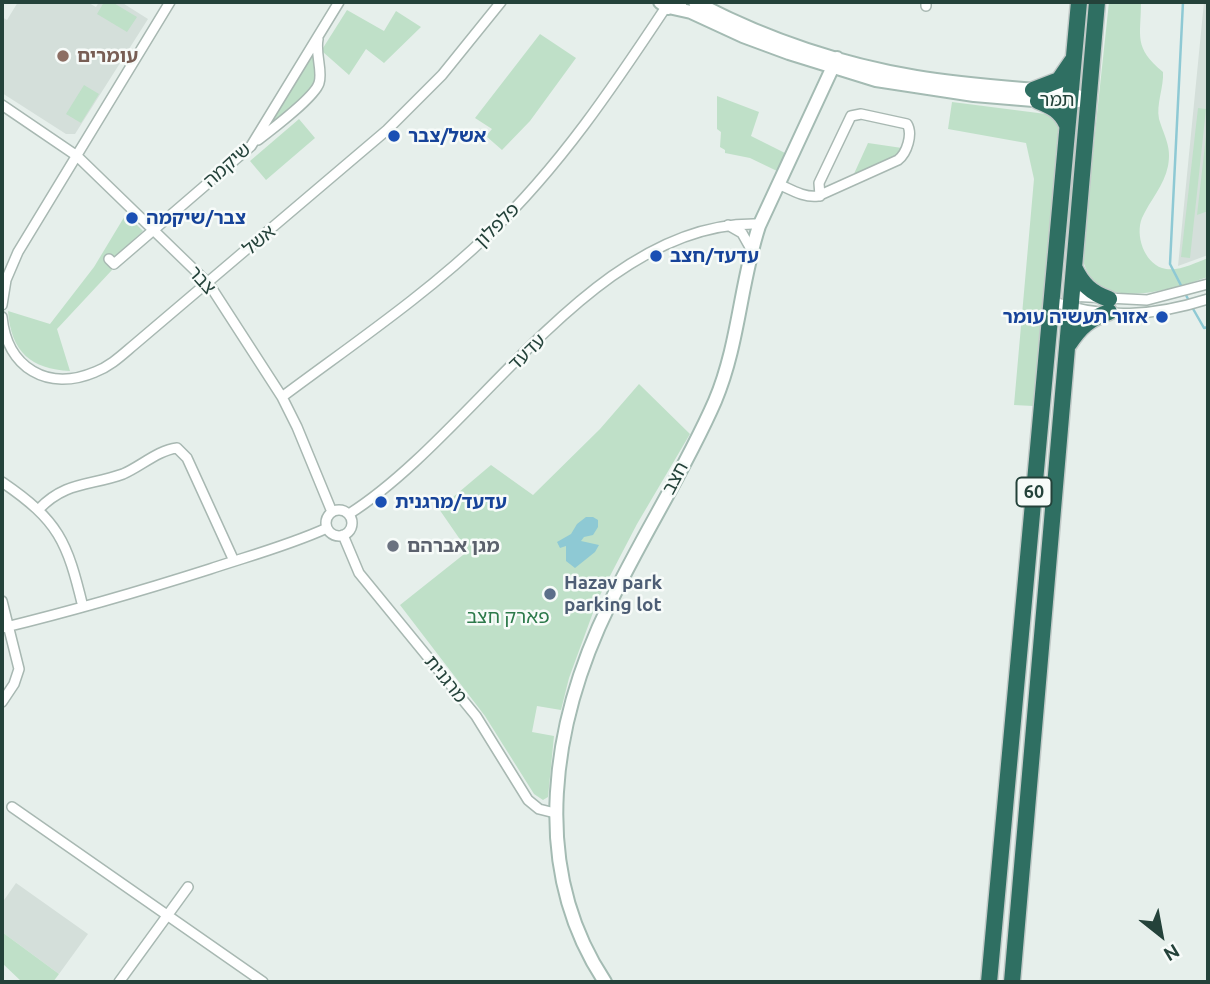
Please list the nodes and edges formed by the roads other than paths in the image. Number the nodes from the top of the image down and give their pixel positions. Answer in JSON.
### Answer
{"nodes":[{"id":1,"x":170,"y":2,"type":"edge"},
{"id":2,"x":339,"y":2,"type":"edge"},
{"id":3,"x":501,"y":2,"type":"edge"},
{"id":4,"x":695,"y":2,"type":"edge"},
{"id":5,"x":1079,"y":2,"type":"edge"},
{"id":6,"x":1097,"y":2,"type":"edge"},
{"id":7,"x":670,"y":5,"type":"edge"},
{"id":8,"x":319,"y":35,"type":"junction"},
{"id":9,"x":1073,"y":59,"type":"junction"},
{"id":10,"x":835,"y":63,"type":"junction"},
{"id":11,"x":1035,"y":95,"type":"junction"},
{"id":12,"x":1069,"y":98,"type":"junction"},
{"id":13,"x":1088,"y":99,"type":"junction"},
{"id":14,"x":2,"y":105,"type":"edge"},
{"id":15,"x":1067,"y":125,"type":"junction"},
{"id":16,"x":251,"y":146,"type":"junction"},
{"id":17,"x":76,"y":156,"type":"junction"},
{"id":18,"x":778,"y":184,"type":"junction"},
{"id":19,"x":820,"y":196,"type":"junction"},
{"id":20,"x":760,"y":224,"type":"junction"},
{"id":21,"x":727,"y":225,"type":"junction"},
{"id":22,"x":153,"y":229,"type":"junction"},
{"id":23,"x":752,"y":252,"type":"junction"},
{"id":24,"x":109,"y":259,"type":"dead end"},
{"id":25,"x":1074,"y":267,"type":"junction"},
{"id":26,"x":208,"y":283,"type":"junction"},
{"id":27,"x":1208,"y":284,"type":"edge"},
{"id":28,"x":1208,"y":299,"type":"edge"},
{"id":29,"x":1051,"y":301,"type":"junction"},
{"id":30,"x":1071,"y":301,"type":"junction"},
{"id":31,"x":2,"y":305,"type":"edge"},
{"id":32,"x":1109,"y":306,"type":"junction"},
{"id":33,"x":2,"y":317,"type":"edge"},
{"id":34,"x":1068,"y":346,"type":"junction"},
{"id":35,"x":282,"y":397,"type":"junction"},
{"id":36,"x":2,"y":482,"type":"edge"},
{"id":37,"x":39,"y":509,"type":"junction"},
{"id":38,"x":332,"y":512,"type":"junction"},
{"id":39,"x":349,"y":514,"type":"junction"},
{"id":40,"x":327,"y":528,"type":"junction"},
{"id":41,"x":343,"y":535,"type":"junction"},
{"id":42,"x":234,"y":561,"type":"junction"},
{"id":43,"x":2,"y":601,"type":"edge"},
{"id":44,"x":83,"y":607,"type":"junction"},
{"id":45,"x":5,"y":627,"type":"edge"},
{"id":46,"x":2,"y":702,"type":"edge"},
{"id":47,"x":12,"y":807,"type":"dead end"},
{"id":48,"x":555,"y":813,"type":"junction"},
{"id":49,"x":188,"y":887,"type":"dead end"},
{"id":50,"x":167,"y":916,"type":"junction"},
{"id":51,"x":119,"y":982,"type":"edge"},
{"id":52,"x":262,"y":982,"type":"edge"},
{"id":53,"x":605,"y":982,"type":"edge"},
{"id":54,"x":989,"y":982,"type":"edge"},
{"id":55,"x":1012,"y":982,"type":"edge"}],
"edges":[{"from":1,"to":17,"type":"street"},
{"from":2,"to":8,"type":"street","name":"שיקמה"},
{"from":3,"to":26,"type":"street","name":"אשל"},
{"from":4,"to":10,"type":"street","name":"תמר"},
{"from":5,"to":9,"type":"highway","number":"60"},
{"from":6,"to":13,"type":"highway","number":"60"},
{"from":7,"to":10,"type":"street","name":"תמר"},
{"from":7,"to":35,"type":"street","name":"פלפלון"},
{"from":8,"to":16,"type":"street","name":"שיקמה"},
{"from":8,"to":16,"type":"street"},
{"from":9,"to":11,"type":"highway"},
{"from":9,"to":12,"type":"highway","number":"60"},
{"from":10,"to":11,"type":"street","name":"תמר"},
{"from":10,"to":18,"type":"street","name":"חצב"},
{"from":11,"to":12,"type":"street","name":"תמר"},
{"from":11,"to":15,"type":"highway"},
{"from":12,"to":13,"type":"street","name":"תמר"},
{"from":12,"to":15,"type":"highway","number":"60"},
{"from":13,"to":25,"type":"highway","number":"60"},
{"from":14,"to":17,"type":"street","name":"צבר"},
{"from":15,"to":29,"type":"highway","number":"60"},
{"from":16,"to":22,"type":"street","name":"שיקמה"},
{"from":17,"to":22,"type":"street","name":"צבר"},
{"from":17,"to":31,"type":"street"},
{"from":18,"to":19,"type":"street"},
{"from":18,"to":20,"type":"street","name":"חצב"},
{"from":19,"to":19,"type":"street"},
{"from":20,"to":21,"type":"street","name":"עדעד"},
{"from":20,"to":23,"type":"street","name":"חצב"},
{"from":21,"to":23,"type":"street"},
{"from":21,"to":39,"type":"street","name":"עדעד"},
{"from":22,"to":24,"type":"street","name":"שיקמה"},
{"from":22,"to":26,"type":"street","name":"צבר"},
{"from":23,"to":48,"type":"street","name":"חצב"},
{"from":25,"to":30,"type":"highway","number":"60"},
{"from":25,"to":32,"type":"highway"},
{"from":26,"to":33,"type":"street","name":"אשל"},
{"from":26,"to":35,"type":"street","name":"צבר"},
{"from":27,"to":32,"type":"street"},
{"from":28,"to":32,"type":"street"},
{"from":29,"to":30,"type":"street"},
{"from":29,"to":54,"type":"highway","number":"60"},
{"from":30,"to":32,"type":"street"},
{"from":30,"to":34,"type":"highway","number":"60"},
{"from":32,"to":34,"type":"highway"},
{"from":34,"to":55,"type":"highway","number":"60"},
{"from":35,"to":38,"type":"street","name":"צבר"},
{"from":36,"to":37,"type":"street"},
{"from":37,"to":42,"type":"street"},
{"from":37,"to":44,"type":"street"},
{"from":38,"to":39,"type":"street"},
{"from":38,"to":40,"type":"street"},
{"from":39,"to":41,"type":"street"},
{"from":40,"to":41,"type":"street"},
{"from":40,"to":42,"type":"street"},
{"from":41,"to":48,"type":"street","name":"מרגנית"},
{"from":42,"to":44,"type":"street"},
{"from":43,"to":45,"type":"street"},
{"from":44,"to":45,"type":"street"},
{"from":45,"to":46,"type":"street"},
{"from":47,"to":50,"type":"street"},
{"from":48,"to":53,"type":"street","name":"חצב"},
{"from":49,"to":50,"type":"street"},
{"from":50,"to":51,"type":"street"},
{"from":50,"to":52,"type":"street"}]}
